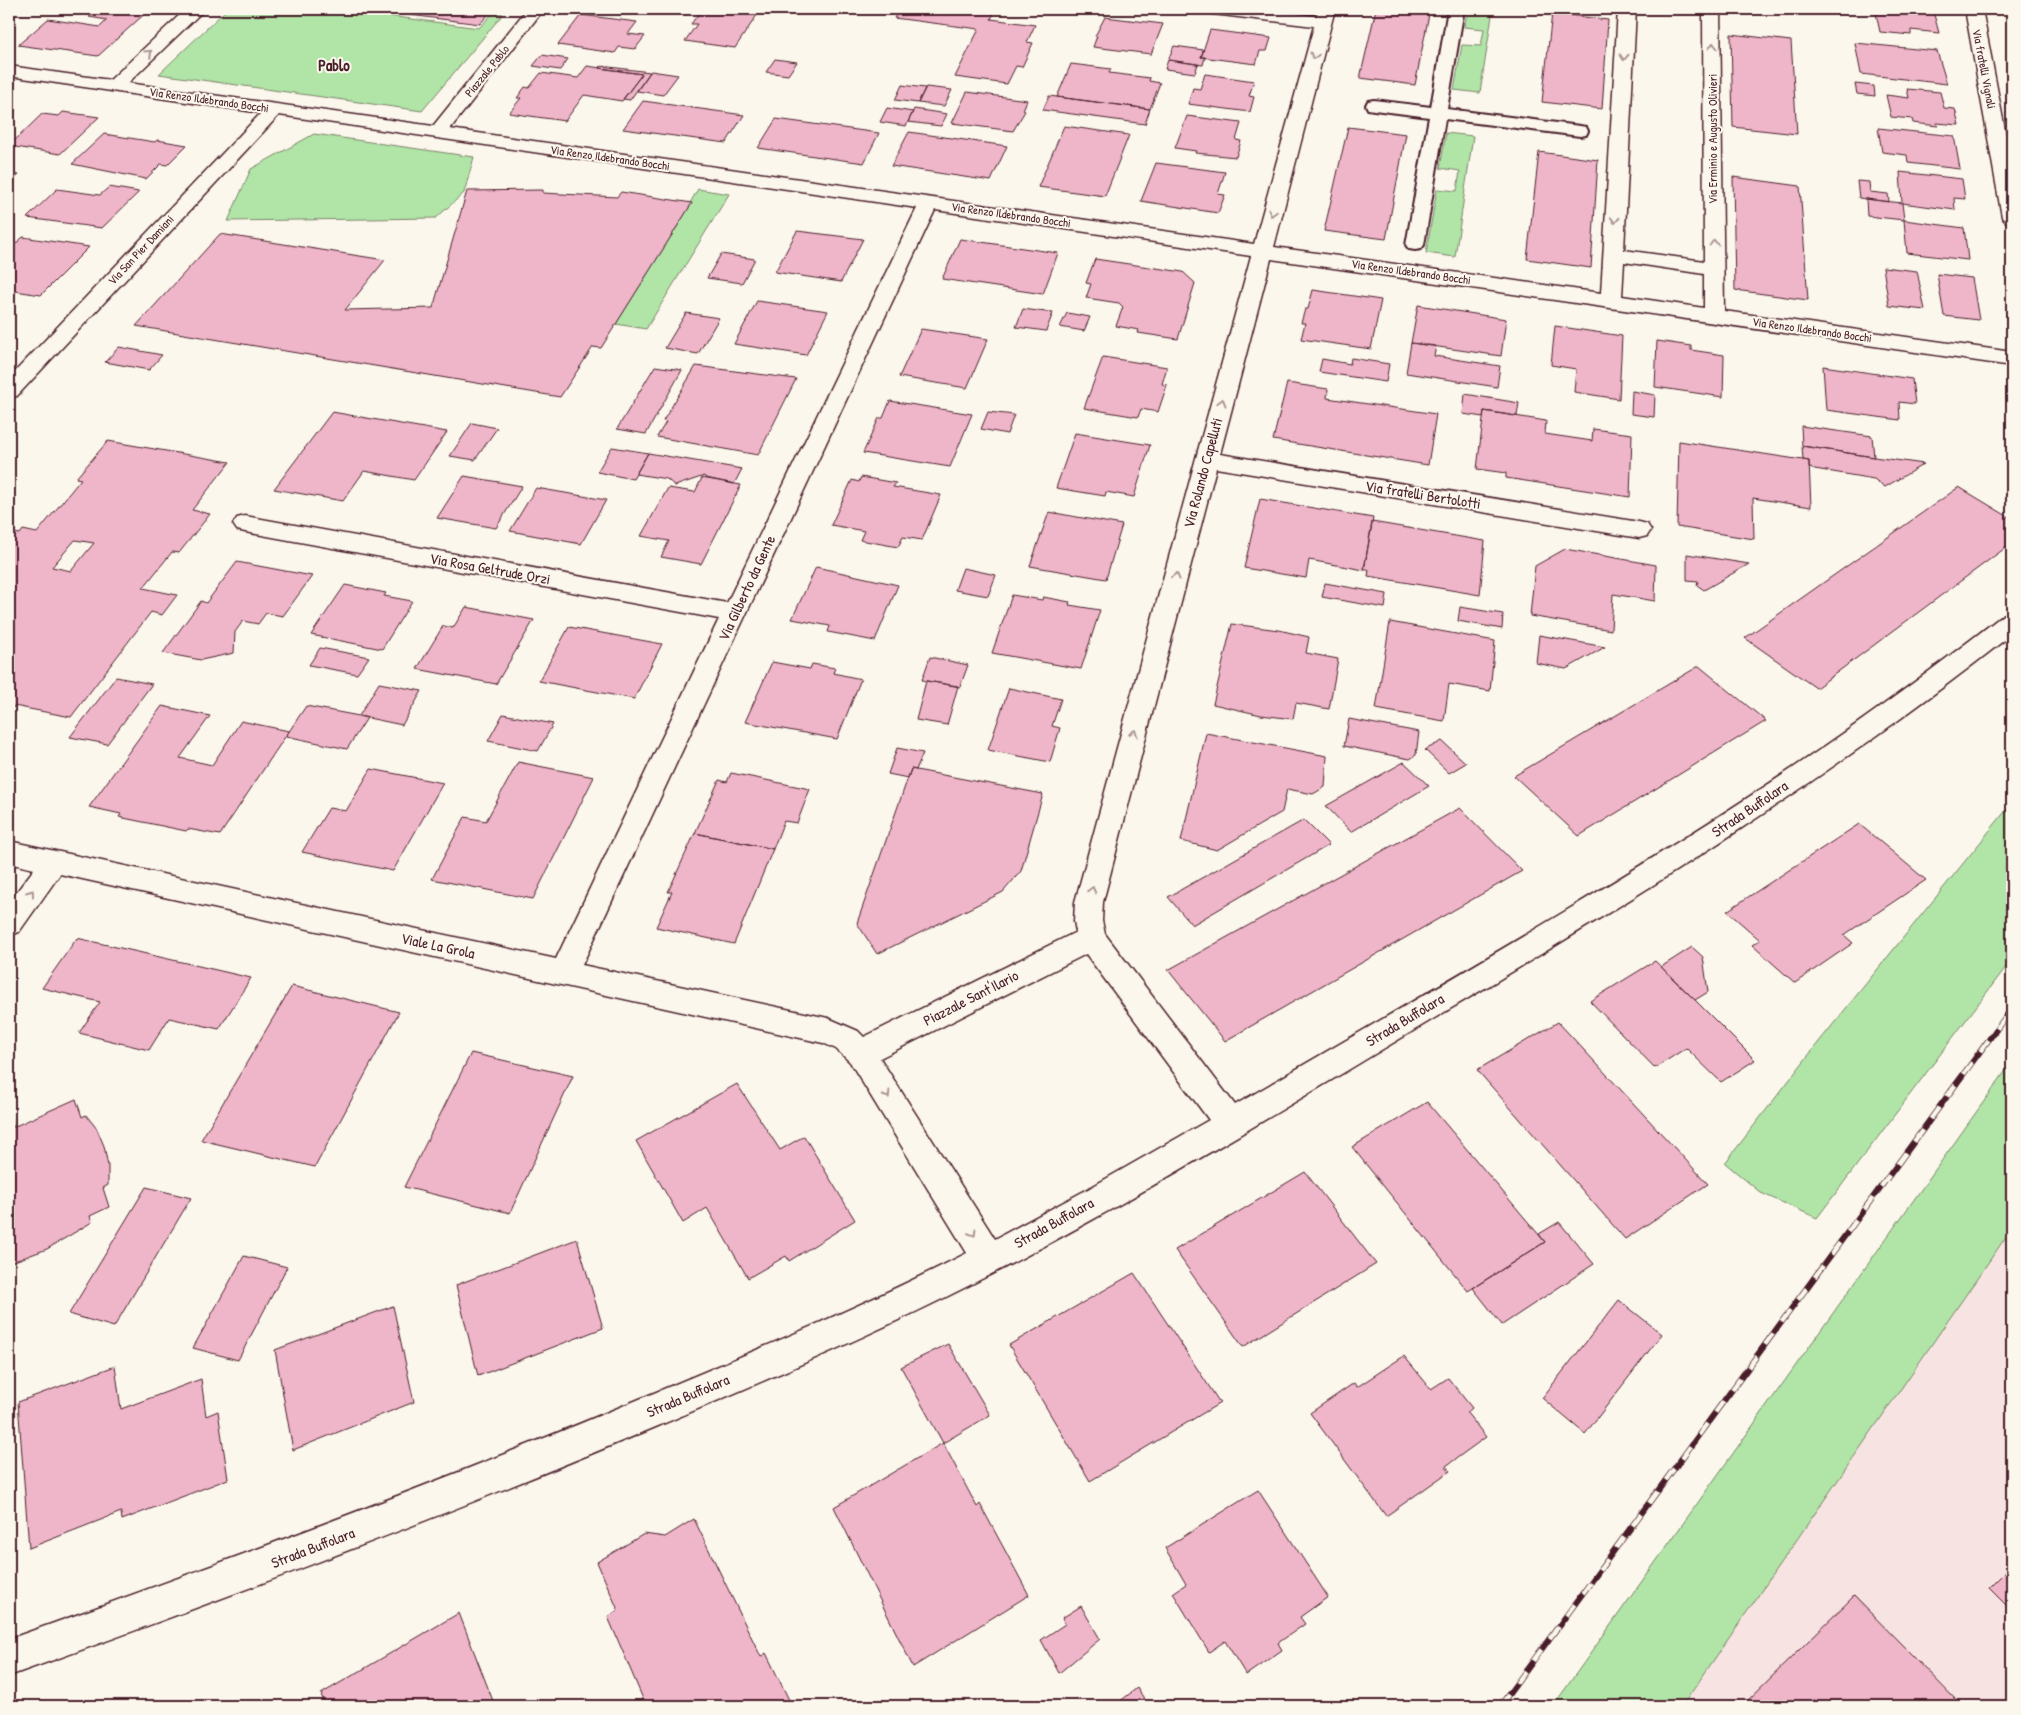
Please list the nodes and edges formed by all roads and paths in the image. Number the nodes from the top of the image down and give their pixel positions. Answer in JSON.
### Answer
{"nodes":[{"id":1,"x":196,"y":9,"type":"edge"},
{"id":2,"x":536,"y":9,"type":"edge"},
{"id":3,"x":1213,"y":9,"type":"edge"},
{"id":4,"x":1456,"y":9,"type":"edge"},
{"id":5,"x":1627,"y":9,"type":"edge"},
{"id":6,"x":1712,"y":9,"type":"edge"},
{"id":7,"x":1973,"y":9,"type":"edge"},
{"id":8,"x":1325,"y":16,"type":"edge"},
{"id":9,"x":9,"y":71,"type":"edge"},
{"id":10,"x":114,"y":86,"type":"junction"},
{"id":11,"x":1374,"y":104,"type":"dead end"},
{"id":12,"x":274,"y":110,"type":"junction"},
{"id":13,"x":1438,"y":113,"type":"junction"},
{"id":14,"x":1580,"y":131,"type":"dead end"},
{"id":15,"x":437,"y":133,"type":"junction"},
{"id":16,"x":929,"y":204,"type":"junction"},
{"id":17,"x":2012,"y":217,"type":"edge"},
{"id":18,"x":1415,"y":245,"type":"dead end"},
{"id":19,"x":1262,"y":251,"type":"junction"},
{"id":20,"x":1614,"y":255,"type":"junction"},
{"id":21,"x":1714,"y":269,"type":"junction"},
{"id":22,"x":1611,"y":301,"type":"junction"},
{"id":23,"x":1714,"y":316,"type":"junction"},
{"id":24,"x":2012,"y":359,"type":"edge"},
{"id":25,"x":9,"y":391,"type":"edge"},
{"id":26,"x":1207,"y":460,"type":"junction"},
{"id":27,"x":245,"y":524,"type":"dead end"},
{"id":28,"x":1639,"y":530,"type":"dead end"},
{"id":29,"x":735,"y":613,"type":"junction"},
{"id":30,"x":2012,"y":621,"type":"edge"},
{"id":31,"x":9,"y":852,"type":"edge"},
{"id":32,"x":54,"y":862,"type":"junction"},
{"id":33,"x":9,"y":924,"type":"edge"},
{"id":34,"x":1091,"y":938,"type":"junction"},
{"id":35,"x":564,"y":973,"type":"junction"},
{"id":36,"x":861,"y":1054,"type":"junction"},
{"id":37,"x":1230,"y":1123,"type":"junction"},
{"id":38,"x":989,"y":1259,"type":"junction"},
{"id":39,"x":9,"y":1657,"type":"edge"}],
"edges":[{"from":10,"to":1,"type":"street","one_way":true},
{"from":2,"to":15,"type":"street","name":"Piazzale Pablo"},
{"from":3,"to":8,"type":"street"},
{"from":4,"to":13,"type":"lane"},
{"from":5,"to":20,"type":"street","one_way":true},
{"from":21,"to":6,"type":"street","name":"Via Erminio e Augusto Olivieri","one_way":true},
{"from":7,"to":17,"type":"street","name":"Via fratelli Vignali"},
{"from":8,"to":19,"type":"street","name":"Via Rolando Capelluti","one_way":true},
{"from":9,"to":10,"type":"street","name":"Via Renzo Ildebrando Bocchi"},
{"from":10,"to":12,"type":"street","name":"Via Renzo Ildebrando Bocchi"},
{"from":11,"to":13,"type":"lane"},
{"from":12,"to":15,"type":"street","name":"Via Renzo Ildebrando Bocchi"},
{"from":12,"to":25,"type":"street","name":"Via San Pier Damiani"},
{"from":13,"to":14,"type":"lane"},
{"from":13,"to":18,"type":"lane"},
{"from":15,"to":16,"type":"street","name":"Via Renzo Ildebrando Bocchi"},
{"from":16,"to":19,"type":"street","name":"Via Renzo Ildebrando Bocchi"},
{"from":16,"to":29,"type":"street","name":"Via Gilberto da Gente"},
{"from":19,"to":22,"type":"street","name":"Via Renzo Ildebrando Bocchi"},
{"from":26,"to":19,"type":"street","name":"Via Rolando Capelluti","one_way":true},
{"from":20,"to":21,"type":"street"},
{"from":20,"to":22,"type":"street"},
{"from":21,"to":23,"type":"street","name":"Via Erminio e Augusto Olivieri"},
{"from":22,"to":23,"type":"street","name":"Via Renzo Ildebrando Bocchi"},
{"from":23,"to":24,"type":"street","name":"Via Renzo Ildebrando Bocchi"},
{"from":26,"to":28,"type":"street","name":"Via fratelli Bertolotti"},
{"from":34,"to":26,"type":"street","name":"Via Rolando Capelluti","one_way":true},
{"from":27,"to":29,"type":"street","name":"Via Rosa Geltrude Orzi"},
{"from":29,"to":35,"type":"street","name":"Via Gilberto da Gente"},
{"from":30,"to":37,"type":"street","name":"Strada Buffolara"},
{"from":31,"to":32,"type":"street","name":"Viale La Grola"},
{"from":33,"to":32,"type":"street","one_way":true},
{"from":32,"to":35,"type":"street","name":"Viale La Grola"},
{"from":34,"to":36,"type":"street","name":"Piazzale Sant'Ilario"},
{"from":34,"to":37,"type":"street"},
{"from":35,"to":36,"type":"street","name":"Viale La Grola"},
{"from":36,"to":38,"type":"street","one_way":true},
{"from":37,"to":38,"type":"street","name":"Strada Buffolara"},
{"from":38,"to":39,"type":"street","name":"Strada Buffolara"}]}
